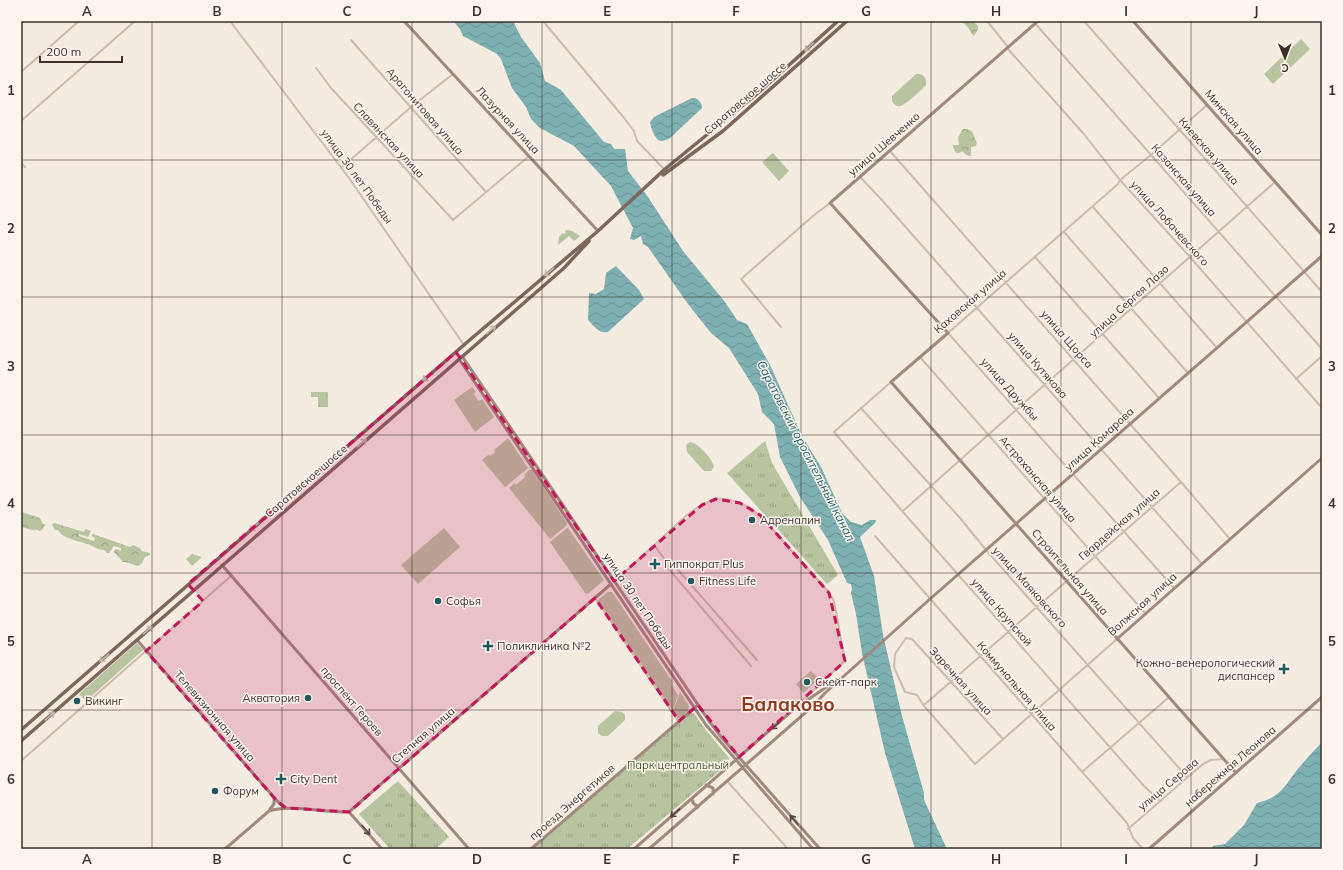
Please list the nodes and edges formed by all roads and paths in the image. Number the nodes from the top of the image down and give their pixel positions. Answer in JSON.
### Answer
{"nodes":[{"id":1,"x":24,"y":21,"type":"edge"},
{"id":2,"x":79,"y":21,"type":"edge"},
{"id":3,"x":135,"y":21,"type":"edge"},
{"id":4,"x":230,"y":21,"type":"edge"},
{"id":5,"x":404,"y":21,"type":"edge"},
{"id":6,"x":543,"y":21,"type":"edge"},
{"id":7,"x":838,"y":21,"type":"edge"},
{"id":8,"x":847,"y":21,"type":"edge"},
{"id":9,"x":987,"y":21,"type":"edge"},
{"id":10,"x":1084,"y":21,"type":"edge"},
{"id":11,"x":1134,"y":21,"type":"edge"},
{"id":12,"x":1035,"y":22,"type":"edge"},
{"id":13,"x":21,"y":24,"type":"edge"},
{"id":14,"x":351,"y":40,"type":"dead end"},
{"id":15,"x":1008,"y":48,"type":"junction"},
{"id":16,"x":316,"y":68,"type":"dead end"},
{"id":17,"x":21,"y":72,"type":"edge"},
{"id":18,"x":453,"y":74,"type":"junction"},
{"id":19,"x":1207,"y":105,"type":"junction"},
{"id":20,"x":411,"y":107,"type":"junction"},
{"id":21,"x":21,"y":121,"type":"edge"},
{"id":22,"x":1179,"y":130,"type":"junction"},
{"id":23,"x":376,"y":137,"type":"junction"},
{"id":24,"x":704,"y":138,"type":"junction"},
{"id":25,"x":705,"y":144,"type":"junction"},
{"id":26,"x":890,"y":151,"type":"junction"},
{"id":27,"x":1151,"y":155,"type":"junction"},
{"id":28,"x":529,"y":156,"type":"junction"},
{"id":29,"x":21,"y":163,"type":"edge"},
{"id":30,"x":25,"y":167,"type":"dead end"},
{"id":31,"x":341,"y":168,"type":"junction"},
{"id":32,"x":665,"y":169,"type":"junction"},
{"id":33,"x":860,"y":178,"type":"junction"},
{"id":34,"x":1120,"y":180,"type":"junction"},
{"id":35,"x":1275,"y":182,"type":"junction"},
{"id":36,"x":650,"y":183,"type":"junction"},
{"id":37,"x":1124,"y":183,"type":"junction"},
{"id":38,"x":1118,"y":184,"type":"junction"},
{"id":39,"x":486,"y":192,"type":"junction"},
{"id":40,"x":830,"y":203,"type":"junction"},
{"id":41,"x":1247,"y":206,"type":"junction"},
{"id":42,"x":1093,"y":207,"type":"junction"},
{"id":43,"x":598,"y":230,"type":"junction"},
{"id":44,"x":1064,"y":232,"type":"junction"},
{"id":45,"x":1218,"y":232,"type":"junction"},
{"id":46,"x":1322,"y":235,"type":"edge"},
{"id":47,"x":579,"y":248,"type":"junction"},
{"id":48,"x":1322,"y":256,"type":"edge"},
{"id":49,"x":1035,"y":257,"type":"junction"},
{"id":50,"x":1190,"y":257,"type":"junction"},
{"id":51,"x":1304,"y":271,"type":"junction"},
{"id":52,"x":1006,"y":283,"type":"junction"},
{"id":53,"x":1161,"y":283,"type":"junction"},
{"id":54,"x":1322,"y":292,"type":"edge"},
{"id":55,"x":1275,"y":297,"type":"junction"},
{"id":56,"x":977,"y":308,"type":"junction"},
{"id":57,"x":1132,"y":309,"type":"junction"},
{"id":58,"x":1246,"y":322,"type":"junction"},
{"id":59,"x":781,"y":327,"type":"dead end"},
{"id":60,"x":948,"y":333,"type":"junction"},
{"id":61,"x":1104,"y":334,"type":"junction"},
{"id":62,"x":464,"y":345,"type":"junction"},
{"id":63,"x":1216,"y":348,"type":"junction"},
{"id":64,"x":1322,"y":349,"type":"edge"},
{"id":65,"x":456,"y":352,"type":"junction"},
{"id":66,"x":920,"y":356,"type":"junction"},
{"id":67,"x":1322,"y":356,"type":"edge"},
{"id":68,"x":460,"y":357,"type":"junction"},
{"id":69,"x":1074,"y":360,"type":"junction"},
{"id":70,"x":1188,"y":373,"type":"junction"},
{"id":71,"x":1296,"y":379,"type":"junction"},
{"id":72,"x":891,"y":382,"type":"junction"},
{"id":73,"x":1045,"y":385,"type":"junction"},
{"id":74,"x":1159,"y":398,"type":"junction"},
{"id":75,"x":861,"y":408,"type":"junction"},
{"id":76,"x":1322,"y":408,"type":"edge"},
{"id":77,"x":1016,"y":410,"type":"junction"},
{"id":78,"x":373,"y":424,"type":"junction"},
{"id":79,"x":1130,"y":424,"type":"junction"},
{"id":80,"x":378,"y":429,"type":"junction"},
{"id":81,"x":834,"y":432,"type":"joint"},
{"id":82,"x":989,"y":435,"type":"junction"},
{"id":83,"x":1101,"y":450,"type":"junction"},
{"id":84,"x":1322,"y":458,"type":"edge"},
{"id":85,"x":960,"y":461,"type":"junction"},
{"id":86,"x":1073,"y":474,"type":"junction"},
{"id":87,"x":1181,"y":482,"type":"junction"},
{"id":88,"x":931,"y":487,"type":"junction"},
{"id":89,"x":1045,"y":499,"type":"junction"},
{"id":90,"x":1151,"y":506,"type":"junction"},
{"id":91,"x":903,"y":512,"type":"junction"},
{"id":92,"x":1016,"y":524,"type":"junction"},
{"id":93,"x":1123,"y":532,"type":"junction"},
{"id":94,"x":875,"y":536,"type":"dead end"},
{"id":95,"x":243,"y":537,"type":"junction"},
{"id":96,"x":1230,"y":539,"type":"junction"},
{"id":97,"x":248,"y":543,"type":"junction"},
{"id":98,"x":654,"y":545,"type":"junction"},
{"id":99,"x":986,"y":550,"type":"junction"},
{"id":100,"x":1095,"y":556,"type":"junction"},
{"id":101,"x":666,"y":561,"type":"junction"},
{"id":102,"x":1202,"y":564,"type":"junction"},
{"id":103,"x":222,"y":565,"type":"junction"},
{"id":104,"x":958,"y":575,"type":"junction"},
{"id":105,"x":231,"y":576,"type":"junction"},
{"id":106,"x":1066,"y":582,"type":"junction"},
{"id":107,"x":612,"y":583,"type":"junction"},
{"id":108,"x":188,"y":584,"type":"junction"},
{"id":109,"x":1174,"y":588,"type":"junction"},
{"id":110,"x":193,"y":591,"type":"junction"},
{"id":111,"x":595,"y":598,"type":"junction"},
{"id":112,"x":930,"y":599,"type":"junction"},
{"id":113,"x":1037,"y":607,"type":"junction"},
{"id":114,"x":1145,"y":613,"type":"junction"},
{"id":115,"x":1009,"y":632,"type":"junction"},
{"id":116,"x":131,"y":634,"type":"junction"},
{"id":117,"x":1117,"y":639,"type":"junction"},
{"id":118,"x":137,"y":640,"type":"junction"},
{"id":119,"x":146,"y":651,"type":"junction"},
{"id":120,"x":980,"y":656,"type":"junction"},
{"id":121,"x":757,"y":660,"type":"dead end"},
{"id":122,"x":1087,"y":665,"type":"junction"},
{"id":123,"x":751,"y":666,"type":"dead end"},
{"id":124,"x":852,"y":668,"type":"junction"},
{"id":125,"x":952,"y":682,"type":"junction"},
{"id":126,"x":819,"y":685,"type":"junction"},
{"id":127,"x":823,"y":690,"type":"junction"},
{"id":128,"x":1059,"y":690,"type":"junction"},
{"id":129,"x":1322,"y":697,"type":"edge"},
{"id":130,"x":1168,"y":698,"type":"junction"},
{"id":131,"x":808,"y":700,"type":"junction"},
{"id":132,"x":698,"y":705,"type":"junction"},
{"id":133,"x":813,"y":706,"type":"junction"},
{"id":134,"x":924,"y":706,"type":"junction"},
{"id":135,"x":694,"y":708,"type":"junction"},
{"id":136,"x":793,"y":710,"type":"junction"},
{"id":137,"x":1030,"y":715,"type":"junction"},
{"id":138,"x":678,"y":721,"type":"junction"},
{"id":139,"x":1139,"y":722,"type":"junction"},
{"id":140,"x":21,"y":730,"type":"edge"},
{"id":141,"x":1003,"y":739,"type":"junction"},
{"id":142,"x":21,"y":741,"type":"edge"},
{"id":143,"x":1110,"y":747,"type":"junction"},
{"id":144,"x":737,"y":758,"type":"junction"},
{"id":145,"x":1223,"y":759,"type":"junction"},
{"id":146,"x":21,"y":761,"type":"edge"},
{"id":147,"x":744,"y":766,"type":"junction"},
{"id":148,"x":399,"y":769,"type":"junction"},
{"id":149,"x":1082,"y":772,"type":"junction"},
{"id":150,"x":1236,"y":773,"type":"junction"},
{"id":151,"x":1187,"y":777,"type":"junction"},
{"id":152,"x":727,"y":781,"type":"junction"},
{"id":153,"x":706,"y":785,"type":"junction"},
{"id":154,"x":713,"y":794,"type":"junction"},
{"id":155,"x":274,"y":798,"type":"junction"},
{"id":156,"x":692,"y":798,"type":"junction"},
{"id":157,"x":1160,"y":801,"type":"junction"},
{"id":158,"x":698,"y":806,"type":"junction"},
{"id":159,"x":286,"y":808,"type":"junction"},
{"id":160,"x":269,"y":811,"type":"junction"},
{"id":161,"x":349,"y":812,"type":"junction"},
{"id":162,"x":1128,"y":829,"type":"junction"},
{"id":163,"x":225,"y":849,"type":"edge"},
{"id":164,"x":382,"y":849,"type":"edge"},
{"id":165,"x":469,"y":849,"type":"edge"},
{"id":166,"x":531,"y":849,"type":"edge"},
{"id":167,"x":634,"y":849,"type":"edge"},
{"id":168,"x":649,"y":849,"type":"edge"},
{"id":169,"x":788,"y":849,"type":"edge"},
{"id":170,"x":812,"y":849,"type":"edge"},
{"id":171,"x":820,"y":849,"type":"edge"},
{"id":172,"x":1143,"y":849,"type":"edge"},
{"id":173,"x":1149,"y":849,"type":"edge"}],
"edges":[{"from":1,"to":13,"type":"street"},
{"from":2,"to":17,"type":"street"},
{"from":3,"to":21,"type":"street"},
{"from":4,"to":31,"type":"street","name":"улица 30 лет Победы"},
{"from":5,"to":18,"type":"street","name":"Лазурная улица"},
{"from":6,"to":32,"type":"street"},
{"from":7,"to":24,"type":"main road","name":"Саратовское шоссе","one_way":true},
{"from":8,"to":25,"type":"main road","name":"Саратовское шоссе"},
{"from":9,"to":15,"type":"street","name":"улица Лобачевского"},
{"from":10,"to":22,"type":"street","name":"Киевская улица"},
{"from":11,"to":19,"type":"street","name":"Минская улица"},
{"from":12,"to":15,"type":"street","name":"улица Шевченко"},
{"from":12,"to":27,"type":"street","name":"Казанская улица"},
{"from":14,"to":20,"type":"street","name":"Арагонитовая улица"},
{"from":15,"to":26,"type":"street","name":"улица Шевченко"},
{"from":15,"to":34,"type":"street","name":"улица Лобачевского"},
{"from":16,"to":23,"type":"street","name":"Славянская улица"},
{"from":18,"to":20,"type":"street"},
{"from":18,"to":28,"type":"street","name":"Лазурная улица"},
{"from":19,"to":22,"type":"street","name":"Каховская улица"},
{"from":19,"to":35,"type":"street","name":"Минская улица"},
{"from":20,"to":23,"type":"street"},
{"from":20,"to":39,"type":"street","name":"Арагонитовая улица"},
{"from":22,"to":27,"type":"street","name":"Каховская улица"},
{"from":22,"to":41,"type":"street","name":"Киевская улица"},
{"from":23,"to":31,"type":"street"},
{"from":23,"to":39,"type":"street","name":"Славянская улица"},
{"from":24,"to":25,"type":"main road"},
{"from":24,"to":32,"type":"main road","name":"Саратовское шоссе"},
{"from":25,"to":36,"type":"main road","name":"Саратовское шоссе"},
{"from":26,"to":33,"type":"street","name":"улица Шевченко"},
{"from":26,"to":52,"type":"street","name":"улица Щорса"},
{"from":27,"to":34,"type":"street","name":"Каховская улица"},
{"from":27,"to":45,"type":"street","name":"Казанская улица"},
{"from":28,"to":39,"type":"street"},
{"from":28,"to":43,"type":"street","name":"Лазурная улица"},
{"from":29,"to":30,"type":"street"},
{"from":31,"to":62,"type":"street","name":"улица 30 лет Победы"},
{"from":32,"to":36,"type":"main road","name":"Саратовское шоссе"},
{"from":33,"to":40,"type":"street","name":"улица Шевченко"},
{"from":33,"to":56,"type":"street","name":"улица Кутякова"},
{"from":34,"to":37,"type":"street","name":"улица Лобачевского"},
{"from":34,"to":38,"type":"street","name":"Каховская улица"},
{"from":35,"to":41,"type":"street","name":"улица Сергея Лазо"},
{"from":35,"to":46,"type":"street","name":"Минская улица"},
{"from":36,"to":43,"type":"main road","name":"Саратовское шоссе"},
{"from":37,"to":38,"type":"street"},
{"from":37,"to":50,"type":"street","name":"улица Лобачевского"},
{"from":38,"to":42,"type":"street","name":"Каховская улица"},
{"from":40,"to":59,"type":"street","name":"улица Шевченко"},
{"from":40,"to":60,"type":"street","name":"улица Дружбы"},
{"from":41,"to":45,"type":"street","name":"улица Сергея Лазо"},
{"from":41,"to":51,"type":"street","name":"Киевская улица"},
{"from":42,"to":44,"type":"street","name":"Каховская улица"},
{"from":42,"to":53,"type":"street"},
{"from":43,"to":47,"type":"main road","name":"Саратовское шоссе"},
{"from":44,"to":49,"type":"street","name":"Каховская улица"},
{"from":44,"to":57,"type":"street"},
{"from":45,"to":50,"type":"street","name":"улица Сергея Лазо"},
{"from":45,"to":55,"type":"street","name":"Казанская улица"},
{"from":47,"to":62,"type":"main road","name":"Саратовское шоссе","one_way":true},
{"from":68,"to":47,"type":"main road","name":"Саратовское шоссе","one_way":true},
{"from":48,"to":51,"type":"street","name":"улица Комарова"},
{"from":49,"to":52,"type":"street","name":"Каховская улица"},
{"from":49,"to":61,"type":"street"},
{"from":50,"to":53,"type":"street","name":"улица Сергея Лазо"},
{"from":50,"to":58,"type":"street","name":"улица Лобачевского"},
{"from":51,"to":54,"type":"street","name":"Киевская улица"},
{"from":51,"to":55,"type":"street","name":"улица Комарова"},
{"from":52,"to":56,"type":"street","name":"Каховская улица"},
{"from":52,"to":69,"type":"street","name":"улица Щорса"},
{"from":53,"to":57,"type":"street","name":"улица Сергея Лазо"},
{"from":53,"to":63,"type":"street"},
{"from":55,"to":58,"type":"street","name":"улица Комарова"},
{"from":55,"to":64,"type":"street","name":"Казанская улица"},
{"from":56,"to":60,"type":"street","name":"Каховская улица"},
{"from":56,"to":73,"type":"street","name":"улица Кутякова"},
{"from":57,"to":61,"type":"street","name":"улица Сергея Лазо"},
{"from":57,"to":70,"type":"street"},
{"from":58,"to":63,"type":"street","name":"улица Комарова"},
{"from":58,"to":71,"type":"street","name":"улица Лобачевского"},
{"from":60,"to":66,"type":"street","name":"Каховская улица"},
{"from":60,"to":77,"type":"street","name":"улица Дружбы"},
{"from":61,"to":69,"type":"street","name":"улица Сергея Лазо"},
{"from":61,"to":74,"type":"street"},
{"from":62,"to":65,"type":"main road","name":"Саратовское шоссе"},
{"from":63,"to":70,"type":"street","name":"улица Комарова"},
{"from":65,"to":68,"type":"main road"},
{"from":65,"to":78,"type":"main road","name":"Саратовское шоссе","one_way":true},
{"from":66,"to":72,"type":"street","name":"Каховская улица"},
{"from":66,"to":82,"type":"street","name":"Астраханская улица"},
{"from":67,"to":71,"type":"street"},
{"from":68,"to":80,"type":"main road","name":"Саратовское шоссе"},
{"from":68,"to":107,"type":"street"},
{"from":69,"to":73,"type":"street","name":"улица Сергея Лазо"},
{"from":69,"to":79,"type":"street","name":"улица Щорса"},
{"from":70,"to":74,"type":"street","name":"улица Комарова"},
{"from":71,"to":76,"type":"street","name":"улица Лобачевского"},
{"from":72,"to":75,"type":"street","name":"Каховская улица"},
{"from":72,"to":85,"type":"street","name":"Строительная улица"},
{"from":73,"to":77,"type":"street","name":"улица Сергея Лазо"},
{"from":73,"to":83,"type":"street","name":"улица Кутякова"},
{"from":74,"to":79,"type":"street","name":"улица Комарова"},
{"from":75,"to":81,"type":"street","name":"Каховская улица"},
{"from":75,"to":88,"type":"street","name":"улица Маяковского"},
{"from":77,"to":82,"type":"street","name":"улица Сергея Лазо"},
{"from":77,"to":86,"type":"street","name":"улица Дружбы"},
{"from":78,"to":80,"type":"main road"},
{"from":78,"to":95,"type":"main road","name":"Саратовское шоссе","one_way":true},
{"from":79,"to":83,"type":"street","name":"улица Комарова"},
{"from":79,"to":87,"type":"street","name":"улица Щорса"},
{"from":97,"to":80,"type":"main road","name":"Саратовское шоссе","one_way":true},
{"from":81,"to":91,"type":"street","name":"улица Крупской"},
{"from":82,"to":85,"type":"street","name":"улица Сергея Лазо"},
{"from":82,"to":89,"type":"street","name":"Астраханская улица"},
{"from":83,"to":86,"type":"street","name":"улица Комарова"},
{"from":83,"to":90,"type":"street","name":"улица Кутякова"},
{"from":84,"to":96,"type":"street","name":"Волжская улица"},
{"from":85,"to":88,"type":"street","name":"улица Сергея Лазо"},
{"from":85,"to":92,"type":"street","name":"Строительная улица"},
{"from":86,"to":89,"type":"street","name":"улица Комарова"},
{"from":86,"to":93,"type":"street","name":"улица Дружбы"},
{"from":87,"to":90,"type":"street","name":"Гвардейская улица"},
{"from":87,"to":96,"type":"street","name":"улица Щорса"},
{"from":88,"to":91,"type":"street","name":"улица Сергея Лазо"},
{"from":88,"to":99,"type":"street","name":"улица Маяковского"},
{"from":89,"to":92,"type":"street","name":"улица Комарова"},
{"from":89,"to":100,"type":"street","name":"Астраханская улица"},
{"from":90,"to":93,"type":"street","name":"Гвардейская улица"},
{"from":90,"to":102,"type":"street","name":"улица Кутякова"},
{"from":91,"to":104,"type":"street","name":"улица Крупской"},
{"from":92,"to":99,"type":"street","name":"улица Комарова"},
{"from":92,"to":106,"type":"street","name":"Строительная улица"},
{"from":93,"to":100,"type":"street","name":"Гвардейская улица"},
{"from":93,"to":109,"type":"street","name":"улица Дружбы"},
{"from":94,"to":112,"type":"street","name":"Коммунальная улица"},
{"from":95,"to":97,"type":"main road"},
{"from":95,"to":108,"type":"main road","name":"Саратовское шоссе"},
{"from":96,"to":102,"type":"street","name":"Волжская улица"},
{"from":97,"to":103,"type":"main road","name":"Саратовское шоссе"},
{"from":98,"to":101,"type":"street"},
{"from":98,"to":107,"type":"street"},
{"from":98,"to":126,"type":"street"},
{"from":99,"to":104,"type":"street","name":"улица Комарова"},
{"from":99,"to":113,"type":"street","name":"улица Маяковского"},
{"from":100,"to":106,"type":"street","name":"Гвардейская улица"},
{"from":100,"to":114,"type":"street","name":"Астраханская улица"},
{"from":101,"to":121,"type":"street"},
{"from":101,"to":123,"type":"street"},
{"from":102,"to":109,"type":"street","name":"Волжская улица"},
{"from":103,"to":105,"type":"street","name":"проспект Героев"},
{"from":103,"to":110,"type":"main road","name":"Саратовское шоссе"},
{"from":104,"to":112,"type":"street","name":"улица Комарова"},
{"from":104,"to":115,"type":"street","name":"улица Крупской"},
{"from":105,"to":119,"type":"street"},
{"from":105,"to":148,"type":"street","name":"проспект Героев"},
{"from":106,"to":113,"type":"street","name":"Гвардейская улица"},
{"from":106,"to":117,"type":"street","name":"Строительная улица"},
{"from":107,"to":111,"type":"street","name":"Степная улица"},
{"from":107,"to":132,"type":"street","name":"улица 30 лет Победы"},
{"from":107,"to":135,"type":"street"},
{"from":108,"to":110,"type":"main road"},
{"from":108,"to":116,"type":"main road","name":"Саратовское шоссе"},
{"from":109,"to":114,"type":"street","name":"Волжская улица"},
{"from":118,"to":110,"type":"main road","name":"Саратовское шоссе","one_way":true},
{"from":111,"to":138,"type":"street"},
{"from":111,"to":148,"type":"street","name":"Степная улица"},
{"from":112,"to":120,"type":"street","name":"Коммунальная улица"},
{"from":112,"to":124,"type":"street","name":"улица Комарова"},
{"from":113,"to":115,"type":"street","name":"Гвардейская улица"},
{"from":113,"to":122,"type":"street","name":"улица Маяковского"},
{"from":114,"to":117,"type":"street","name":"Волжская улица"},
{"from":115,"to":120,"type":"street","name":"Гвардейская улица"},
{"from":115,"to":128,"type":"street","name":"улица Крупской"},
{"from":116,"to":118,"type":"main road","name":"Телевизионная улица"},
{"from":116,"to":140,"type":"main road","name":"Саратовское шоссе","one_way":true},
{"from":117,"to":122,"type":"street","name":"Волжская улица"},
{"from":117,"to":130,"type":"street","name":"Строительная улица"},
{"from":118,"to":119,"type":"street","name":"Телевизионная улица"},
{"from":142,"to":118,"type":"main road","name":"Саратовское шоссе","one_way":true},
{"from":119,"to":146,"type":"street"},
{"from":119,"to":155,"type":"street","name":"Телевизионная улица"},
{"from":120,"to":125,"type":"street","name":"Гвардейская улица"},
{"from":120,"to":137,"type":"street","name":"Коммунальная улица"},
{"from":122,"to":128,"type":"street","name":"Волжская улица"},
{"from":122,"to":139,"type":"street","name":"улица Маяковского"},
{"from":124,"to":127,"type":"street"},
{"from":124,"to":133,"type":"street"},
{"from":125,"to":134,"type":"street","name":"Гвардейская улица"},
{"from":125,"to":134,"type":"street","name":"Заречная улица"},
{"from":125,"to":141,"type":"street","name":"Заречная улица"},
{"from":126,"to":127,"type":"street"},
{"from":126,"to":136,"type":"street"},
{"from":127,"to":131,"type":"street"},
{"from":128,"to":137,"type":"street","name":"Волжская улица"},
{"from":128,"to":143,"type":"street","name":"улица Крупской"},
{"from":129,"to":150,"type":"street","name":"набережная Леонова"},
{"from":130,"to":139,"type":"street"},
{"from":130,"to":145,"type":"street","name":"Строительная улица"},
{"from":131,"to":133,"type":"street"},
{"from":131,"to":136,"type":"street"},
{"from":132,"to":135,"type":"street","name":"проезд Энергетиков"},
{"from":132,"to":144,"type":"street","name":"улица 30 лет Победы"},
{"from":133,"to":147,"type":"street"},
{"from":134,"to":141,"type":"street","name":"Волжская улица"},
{"from":135,"to":138,"type":"street","name":"проезд Энергетиков"},
{"from":135,"to":144,"type":"street"},
{"from":136,"to":144,"type":"street","one_way":true},
{"from":137,"to":141,"type":"street","name":"Волжская улица"},
{"from":137,"to":149,"type":"street","name":"Коммунальная улица"},
{"from":138,"to":166,"type":"street","name":"проезд Энергетиков"},
{"from":139,"to":143,"type":"street"},
{"from":139,"to":151,"type":"street","name":"улица Маяковского"},
{"from":143,"to":149,"type":"street"},
{"from":143,"to":157,"type":"street","name":"улица Крупской"},
{"from":144,"to":147,"type":"street","name":"улица 30 лет Победы"},
{"from":144,"to":153,"type":"street"},
{"from":145,"to":150,"type":"street","name":"Строительная улица"},
{"from":145,"to":151,"type":"street","name":"улица Серова"},
{"from":147,"to":152,"type":"street"},
{"from":147,"to":170,"type":"street"},
{"from":171,"to":147,"type":"street","name":"улица 30 лет Победы","one_way":true},
{"from":148,"to":161,"type":"street","name":"Степная улица"},
{"from":148,"to":165,"type":"street","name":"проспект Героев"},
{"from":149,"to":162,"type":"street","name":"Коммунальная улица"},
{"from":150,"to":173,"type":"street","name":"набережная Леонова"},
{"from":151,"to":157,"type":"street","name":"улица Серова"},
{"from":152,"to":154,"type":"street"},
{"from":152,"to":169,"type":"street"},
{"from":153,"to":154,"type":"street"},
{"from":153,"to":156,"type":"street"},
{"from":154,"to":158,"type":"street"},
{"from":155,"to":159,"type":"street","name":"Телевизионная улица"},
{"from":155,"to":160,"type":"street"},
{"from":156,"to":158,"type":"street"},
{"from":156,"to":167,"type":"street","one_way":true},
{"from":157,"to":162,"type":"street","name":"улица Серова"},
{"from":158,"to":168,"type":"street"},
{"from":159,"to":160,"type":"street"},
{"from":159,"to":161,"type":"street"},
{"from":160,"to":163,"type":"street"},
{"from":161,"to":164,"type":"street","one_way":true},
{"from":162,"to":172,"type":"street","name":"Коммунальная улица"}]}
